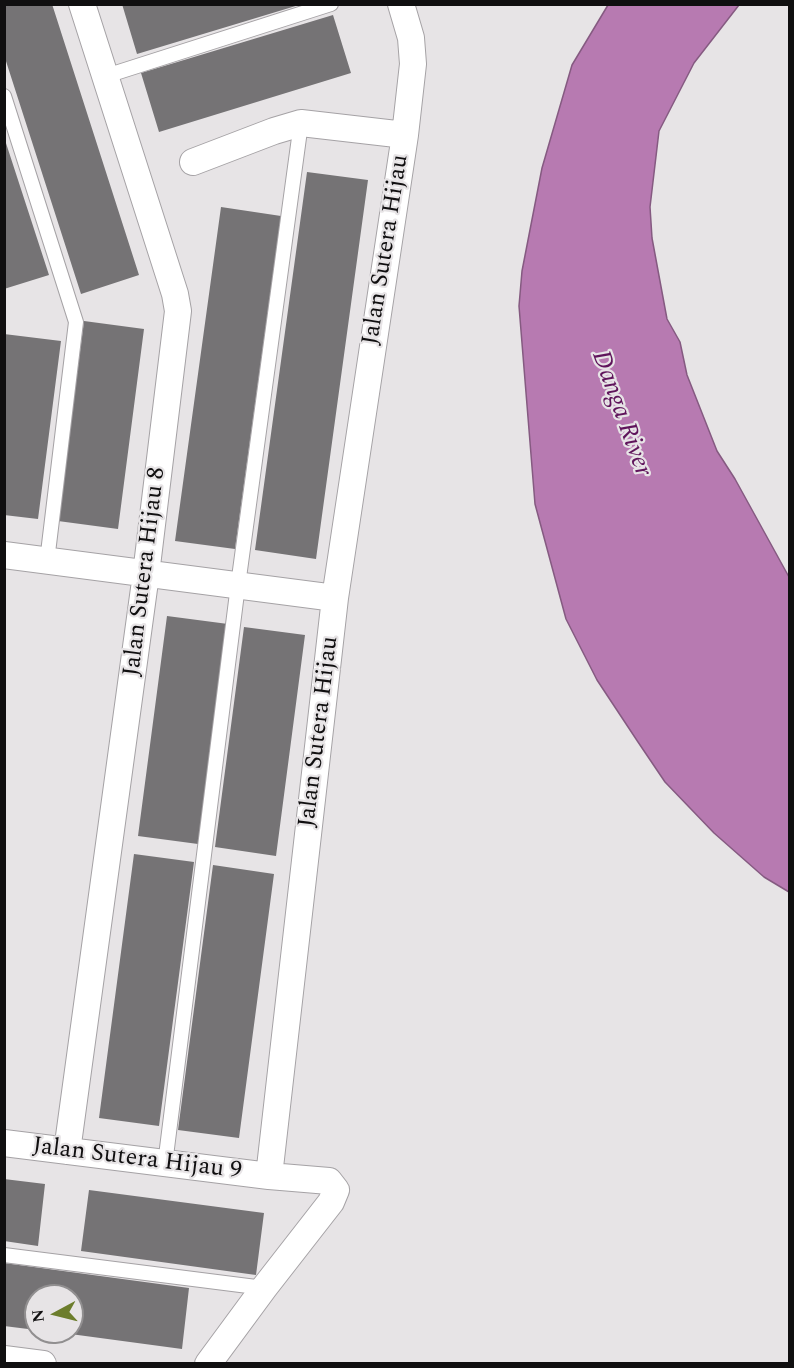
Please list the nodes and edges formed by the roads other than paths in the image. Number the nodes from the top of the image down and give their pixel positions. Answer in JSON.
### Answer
{"nodes":[{"id":1,"x":82,"y":4,"type":"edge"},
{"id":2,"x":331,"y":4,"type":"edge"},
{"id":3,"x":401,"y":4,"type":"edge"},
{"id":4,"x":106,"y":76,"type":"junction"},
{"id":5,"x":4,"y":96,"type":"edge"},
{"id":6,"x":301,"y":123,"type":"junction"},
{"id":7,"x":405,"y":135,"type":"junction"},
{"id":8,"x":193,"y":162,"type":"dead end"},
{"id":9,"x":4,"y":555,"type":"edge"},
{"id":10,"x":47,"y":561,"type":"junction"},
{"id":11,"x":146,"y":574,"type":"junction"},
{"id":12,"x":238,"y":585,"type":"junction"},
{"id":13,"x":335,"y":598,"type":"junction"},
{"id":14,"x":4,"y":1143,"type":"edge"},
{"id":15,"x":67,"y":1151,"type":"junction"},
{"id":16,"x":165,"y":1164,"type":"junction"},
{"id":17,"x":269,"y":1176,"type":"junction"},
{"id":18,"x":4,"y":1255,"type":"edge"},
{"id":19,"x":264,"y":1288,"type":"junction"},
{"id":20,"x":4,"y":1359,"type":"edge"},
{"id":21,"x":43,"y":1364,"type":"edge"},
{"id":22,"x":207,"y":1364,"type":"edge"}],
"edges":[{"from":1,"to":4,"type":"street","name":"Jalan Sutera Hijau 8"},
{"from":2,"to":4,"type":"lane"},
{"from":3,"to":7,"type":"street","name":"Jalan Sutera Hijau"},
{"from":4,"to":11,"type":"street","name":"Jalan Sutera Hijau 8"},
{"from":5,"to":10,"type":"lane"},
{"from":6,"to":7,"type":"street"},
{"from":6,"to":8,"type":"street"},
{"from":6,"to":12,"type":"lane"},
{"from":7,"to":13,"type":"street","name":"Jalan Sutera Hijau"},
{"from":9,"to":10,"type":"street"},
{"from":10,"to":11,"type":"street"},
{"from":11,"to":12,"type":"street"},
{"from":11,"to":15,"type":"street","name":"Jalan Sutera Hijau 8"},
{"from":12,"to":13,"type":"street"},
{"from":12,"to":16,"type":"lane"},
{"from":13,"to":17,"type":"street","name":"Jalan Sutera Hijau"},
{"from":14,"to":15,"type":"street","name":"Jalan Sutera Hijau 9"},
{"from":15,"to":16,"type":"street","name":"Jalan Sutera Hijau 9"},
{"from":16,"to":17,"type":"street","name":"Jalan Sutera Hijau 9"},
{"from":17,"to":19,"type":"street"},
{"from":18,"to":19,"type":"lane"},
{"from":19,"to":22,"type":"street"},
{"from":20,"to":21,"type":"street"}]}
